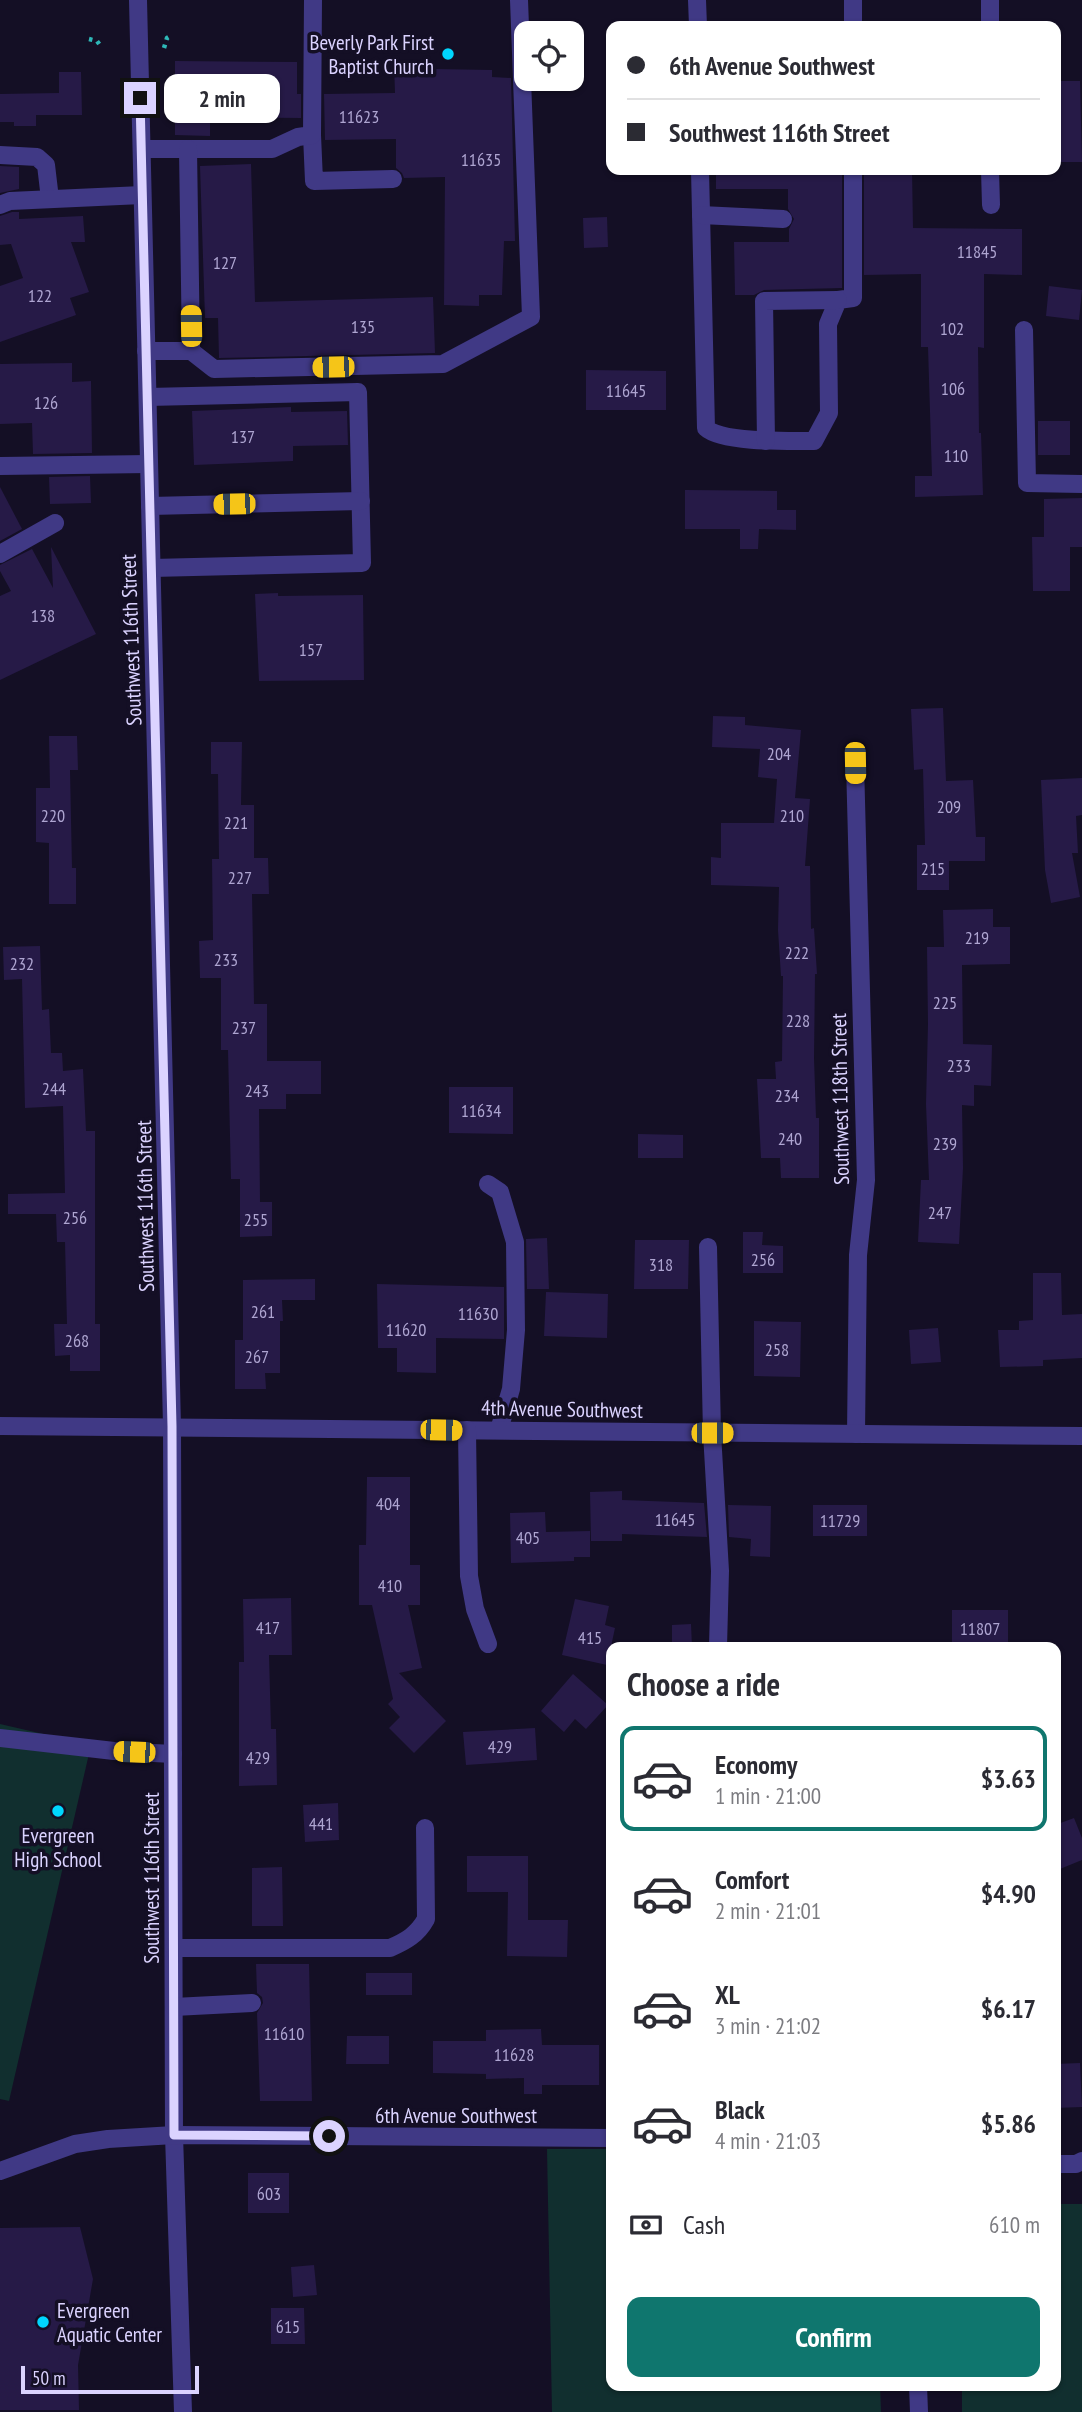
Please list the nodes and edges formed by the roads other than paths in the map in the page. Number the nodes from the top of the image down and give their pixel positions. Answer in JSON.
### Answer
{"nodes":[{"id":1,"x":138,"y":0,"type":"edge"},
{"id":2,"x":313,"y":0,"type":"edge"},
{"id":3,"x":519,"y":0,"type":"edge"},
{"id":4,"x":697,"y":0,"type":"edge"},
{"id":5,"x":853,"y":0,"type":"edge"},
{"id":6,"x":990,"y":0,"type":"edge"},
{"id":7,"x":698,"y":21,"type":"edge"},
{"id":8,"x":853,"y":21,"type":"edge"},
{"id":9,"x":990,"y":21,"type":"edge"},
{"id":10,"x":312,"y":135,"type":"junction"},
{"id":11,"x":142,"y":149,"type":"junction"},
{"id":12,"x":188,"y":149,"type":"junction"},
{"id":13,"x":0,"y":155,"type":"edge"},
{"id":14,"x":700,"y":175,"type":"edge"},
{"id":15,"x":853,"y":175,"type":"edge"},
{"id":16,"x":990,"y":175,"type":"edge"},
{"id":17,"x":393,"y":179,"type":"dead end"},
{"id":18,"x":142,"y":194,"type":"junction"},
{"id":19,"x":50,"y":199,"type":"junction"},
{"id":20,"x":0,"y":205,"type":"edge"},
{"id":21,"x":990,"y":205,"type":"dead end"},
{"id":22,"x":701,"y":215,"type":"junction"},
{"id":23,"x":783,"y":219,"type":"dead end"},
{"id":24,"x":838,"y":300,"type":"junction"},
{"id":25,"x":1024,"y":330,"type":"dead end"},
{"id":26,"x":146,"y":351,"type":"junction"},
{"id":27,"x":191,"y":351,"type":"junction"},
{"id":28,"x":148,"y":397,"type":"junction"},
{"id":29,"x":766,"y":441,"type":"junction"},
{"id":30,"x":149,"y":464,"type":"junction"},
{"id":31,"x":0,"y":466,"type":"edge"},
{"id":32,"x":1082,"y":484,"type":"edge"},
{"id":33,"x":361,"y":501,"type":"junction"},
{"id":34,"x":149,"y":506,"type":"junction"},
{"id":35,"x":55,"y":523,"type":"dead end"},
{"id":36,"x":0,"y":554,"type":"edge"},
{"id":37,"x":152,"y":568,"type":"junction"},
{"id":38,"x":855,"y":763,"type":"dead end"},
{"id":39,"x":488,"y":1184,"type":"dead end"},
{"id":40,"x":708,"y":1247,"type":"dead end"},
{"id":41,"x":0,"y":1426,"type":"edge"},
{"id":42,"x":172,"y":1426,"type":"junction"},
{"id":43,"x":467,"y":1430,"type":"junction"},
{"id":44,"x":499,"y":1430,"type":"junction"},
{"id":45,"x":712,"y":1433,"type":"junction"},
{"id":46,"x":856,"y":1434,"type":"junction"},
{"id":47,"x":1082,"y":1436,"type":"edge"},
{"id":48,"x":718,"y":1642,"type":"edge"},
{"id":49,"x":488,"y":1644,"type":"dead end"},
{"id":50,"x":0,"y":1738,"type":"edge"},
{"id":51,"x":173,"y":1754,"type":"junction"},
{"id":52,"x":425,"y":1828,"type":"dead end"},
{"id":53,"x":174,"y":1948,"type":"junction"},
{"id":54,"x":252,"y":2003,"type":"dead end"},
{"id":55,"x":174,"y":2007,"type":"junction"},
{"id":56,"x":174,"y":2135,"type":"junction"},
{"id":57,"x":606,"y":2138,"type":"edge"},
{"id":58,"x":1082,"y":2161,"type":"edge"},
{"id":59,"x":1061,"y":2164,"type":"edge"},
{"id":60,"x":0,"y":2171,"type":"edge"},
{"id":61,"x":918,"y":2391,"type":"edge"},
{"id":62,"x":183,"y":2412,"type":"edge"},
{"id":63,"x":919,"y":2412,"type":"edge"}],
"edges":[{"from":1,"to":11,"type":"street","name":"Southwest 116th Street"},
{"from":2,"to":10,"type":"street"},
{"from":3,"to":27,"type":"street"},
{"from":4,"to":7,"type":"street"},
{"from":5,"to":8,"type":"street"},
{"from":6,"to":9,"type":"street"},
{"from":10,"to":12,"type":"street"},
{"from":10,"to":17,"type":"street"},
{"from":11,"to":12,"type":"street"},
{"from":11,"to":18,"type":"street","name":"Southwest 116th Street"},
{"from":12,"to":27,"type":"street"},
{"from":13,"to":19,"type":"street"},
{"from":14,"to":22,"type":"street"},
{"from":15,"to":24,"type":"street"},
{"from":16,"to":21,"type":"street"},
{"from":18,"to":19,"type":"street"},
{"from":18,"to":26,"type":"street","name":"Southwest 116th Street"},
{"from":19,"to":20,"type":"street"},
{"from":22,"to":23,"type":"street"},
{"from":22,"to":29,"type":"street"},
{"from":24,"to":29,"type":"street"},
{"from":24,"to":29,"type":"street"},
{"from":25,"to":32,"type":"street"},
{"from":26,"to":27,"type":"street"},
{"from":26,"to":28,"type":"street","name":"Southwest 116th Street"},
{"from":28,"to":30,"type":"street","name":"Southwest 116th Street"},
{"from":28,"to":33,"type":"street"},
{"from":30,"to":31,"type":"street"},
{"from":30,"to":34,"type":"street","name":"Southwest 116th Street"},
{"from":33,"to":34,"type":"street"},
{"from":33,"to":37,"type":"street"},
{"from":34,"to":37,"type":"street","name":"Southwest 116th Street"},
{"from":35,"to":36,"type":"street"},
{"from":37,"to":42,"type":"street","name":"Southwest 116th Street"},
{"from":38,"to":46,"type":"street","name":"Southwest 118th Street"},
{"from":39,"to":44,"type":"street"},
{"from":40,"to":45,"type":"street"},
{"from":41,"to":42,"type":"street","name":"4th Avenue Southwest"},
{"from":42,"to":43,"type":"street","name":"4th Avenue Southwest"},
{"from":42,"to":51,"type":"street","name":"Southwest 116th Street"},
{"from":43,"to":44,"type":"street","name":"4th Avenue Southwest"},
{"from":43,"to":49,"type":"street"},
{"from":44,"to":45,"type":"street","name":"4th Avenue Southwest"},
{"from":45,"to":46,"type":"street","name":"4th Avenue Southwest"},
{"from":45,"to":48,"type":"street"},
{"from":46,"to":47,"type":"street","name":"4th Avenue Southwest"},
{"from":50,"to":51,"type":"street"},
{"from":51,"to":53,"type":"street","name":"Southwest 116th Street"},
{"from":52,"to":53,"type":"street"},
{"from":53,"to":55,"type":"street","name":"Southwest 116th Street"},
{"from":54,"to":55,"type":"street"},
{"from":55,"to":56,"type":"street","name":"Southwest 116th Street"},
{"from":56,"to":57,"type":"street","name":"6th Avenue Southwest"},
{"from":56,"to":60,"type":"street","name":"6th Avenue Southwest"},
{"from":56,"to":62,"type":"street","name":"Southwest 116th Street"},
{"from":58,"to":59,"type":"street"},
{"from":61,"to":63,"type":"street"}]}
